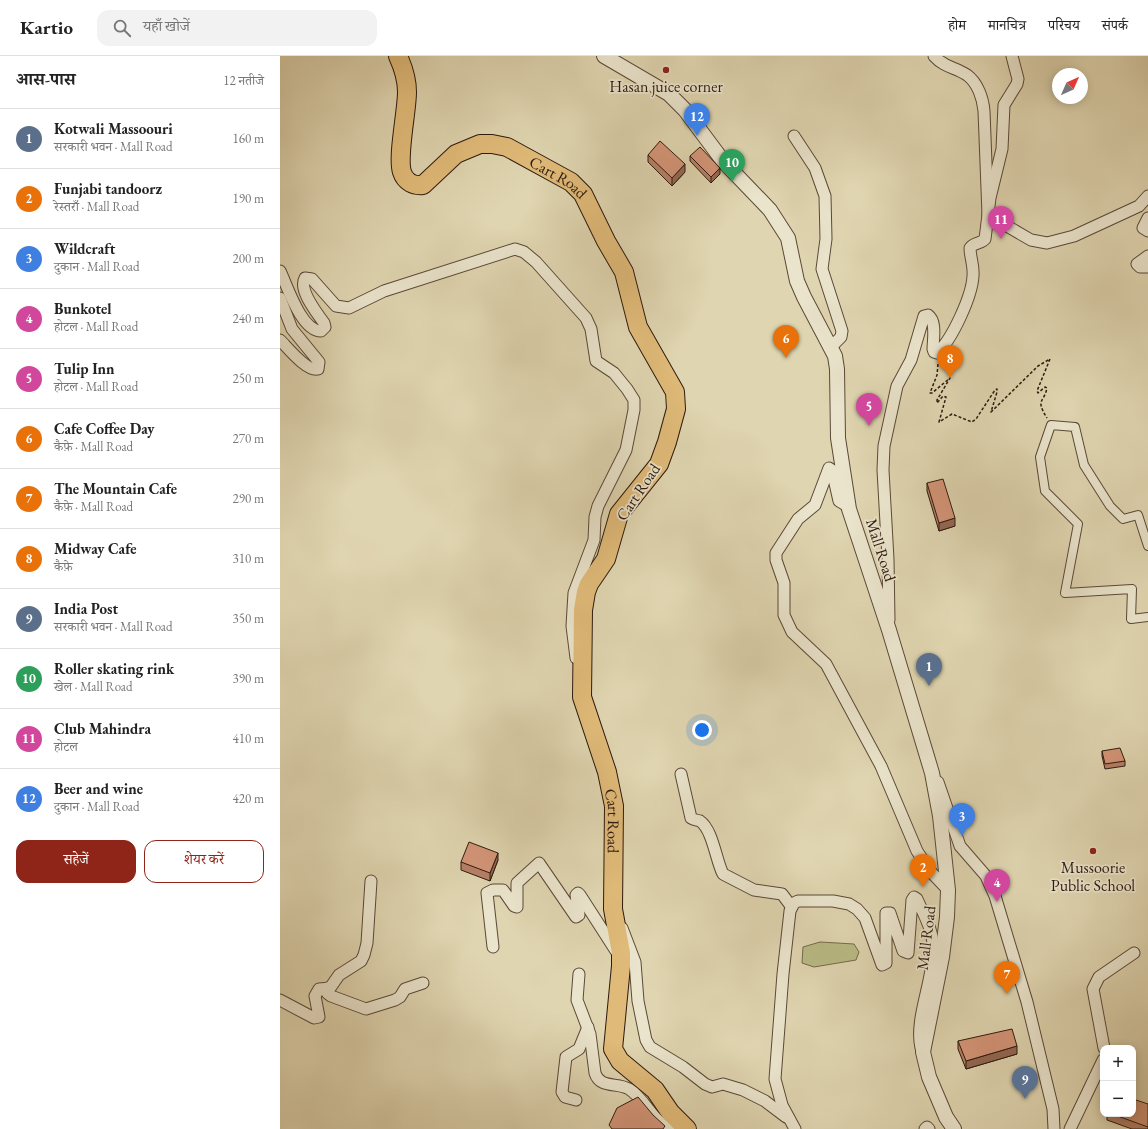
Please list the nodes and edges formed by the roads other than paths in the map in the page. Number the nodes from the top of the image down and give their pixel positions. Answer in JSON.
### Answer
{"nodes":[{"id":1,"x":398,"y":56,"type":"edge"},
{"id":2,"x":604,"y":56,"type":"edge"},
{"id":3,"x":934,"y":56,"type":"edge"},
{"id":4,"x":1012,"y":56,"type":"edge"},
{"id":5,"x":794,"y":136,"type":"dead end"},
{"id":6,"x":1148,"y":196,"type":"edge"},
{"id":7,"x":988,"y":215,"type":"junction"},
{"id":8,"x":1148,"y":218,"type":"edge"},
{"id":9,"x":1148,"y":231,"type":"edge"},
{"id":10,"x":1148,"y":256,"type":"edge"},
{"id":11,"x":1148,"y":267,"type":"edge"},
{"id":12,"x":280,"y":271,"type":"edge"},
{"id":13,"x":280,"y":298,"type":"edge"},
{"id":14,"x":280,"y":340,"type":"edge"},
{"id":15,"x":832,"y":346,"type":"junction"},
{"id":16,"x":849,"y":507,"type":"junction"},
{"id":17,"x":1148,"y":546,"type":"edge"},
{"id":18,"x":1148,"y":616,"type":"edge"},
{"id":19,"x":889,"y":630,"type":"junction"},
{"id":20,"x":582,"y":676,"type":"junction"},
{"id":21,"x":932,"y":773,"type":"junction"},
{"id":22,"x":681,"y":774,"type":"dead end"},
{"id":23,"x":371,"y":881,"type":"dead end"},
{"id":24,"x":948,"y":890,"type":"junction"},
{"id":25,"x":791,"y":906,"type":"junction"},
{"id":26,"x":613,"y":909,"type":"junction"},
{"id":27,"x":493,"y":947,"type":"dead end"},
{"id":28,"x":1134,"y":953,"type":"dead end"},
{"id":29,"x":621,"y":958,"type":"junction"},
{"id":30,"x":579,"y":974,"type":"dead end"},
{"id":31,"x":423,"y":984,"type":"dead end"},
{"id":32,"x":327,"y":988,"type":"junction"},
{"id":33,"x":280,"y":1000,"type":"edge"},
{"id":34,"x":588,"y":1027,"type":"junction"},
{"id":35,"x":1103,"y":1045,"type":"edge"},
{"id":36,"x":923,"y":1052,"type":"junction"},
{"id":37,"x":1100,"y":1066,"type":"edge"},
{"id":38,"x":576,"y":1100,"type":"dead end"},
{"id":39,"x":793,"y":1124,"type":"edge"},
{"id":40,"x":952,"y":1128,"type":"edge"},
{"id":41,"x":669,"y":1129,"type":"edge"},
{"id":42,"x":687,"y":1129,"type":"edge"},
{"id":43,"x":925,"y":1129,"type":"edge"},
{"id":44,"x":929,"y":1129,"type":"edge"},
{"id":45,"x":1054,"y":1129,"type":"edge"},
{"id":46,"x":1070,"y":1129,"type":"edge"}],
"edges":[{"from":1,"to":20,"type":"highway","name":"Cart Road"},
{"from":2,"to":15,"type":"street","name":"Mall Road"},
{"from":3,"to":7,"type":"street"},
{"from":4,"to":7,"type":"street"},
{"from":5,"to":15,"type":"street"},
{"from":6,"to":7,"type":"street"},
{"from":7,"to":19,"type":"street"},
{"from":8,"to":9,"type":"street"},
{"from":10,"to":11,"type":"street"},
{"from":12,"to":20,"type":"street"},
{"from":13,"to":14,"type":"street"},
{"from":15,"to":16,"type":"street","name":"Mall Road"},
{"from":16,"to":19,"type":"street","name":"Mall Road"},
{"from":16,"to":24,"type":"street"},
{"from":17,"to":18,"type":"street"},
{"from":19,"to":21,"type":"street","name":"Mall Road"},
{"from":20,"to":26,"type":"highway","name":"Cart Road"},
{"from":21,"to":24,"type":"street","name":"Mall Road"},
{"from":21,"to":45,"type":"street"},
{"from":22,"to":25,"type":"street"},
{"from":23,"to":32,"type":"street"},
{"from":24,"to":36,"type":"street","name":"Mall Road"},
{"from":25,"to":36,"type":"street"},
{"from":25,"to":39,"type":"street"},
{"from":26,"to":29,"type":"highway","name":"Cart Road"},
{"from":26,"to":39,"type":"street"},
{"from":27,"to":29,"type":"street"},
{"from":28,"to":35,"type":"street"},
{"from":29,"to":42,"type":"highway","name":"Cart Road"},
{"from":30,"to":34,"type":"street"},
{"from":31,"to":32,"type":"street"},
{"from":32,"to":33,"type":"street"},
{"from":34,"to":38,"type":"street"},
{"from":34,"to":41,"type":"street"},
{"from":36,"to":40,"type":"street","name":"Mall Road"},
{"from":37,"to":46,"type":"street"},
{"from":43,"to":44,"type":"street"}]}
